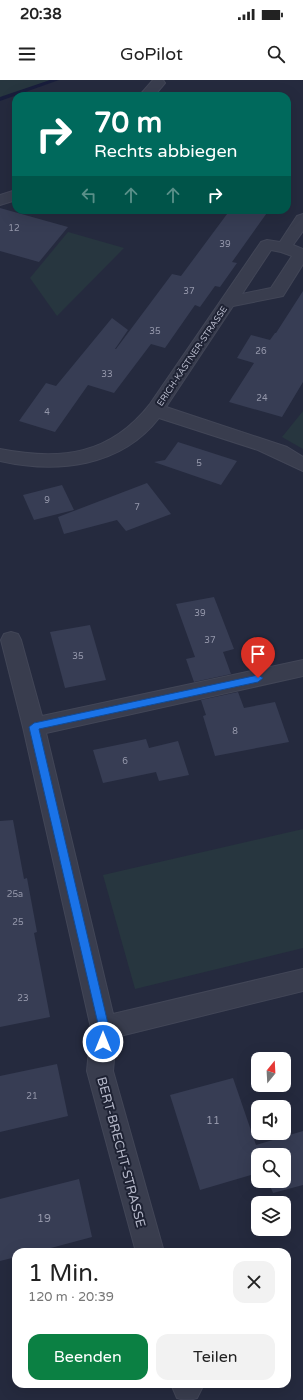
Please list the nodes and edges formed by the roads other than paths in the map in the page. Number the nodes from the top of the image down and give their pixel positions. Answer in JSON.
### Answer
{"nodes":[{"id":1,"x":158,"y":83,"type":"dead end"},
{"id":2,"x":150,"y":92,"type":"edge"},
{"id":3,"x":303,"y":219,"type":"edge"},
{"id":4,"x":284,"y":247,"type":"junction"},
{"id":5,"x":229,"y":302,"type":"junction"},
{"id":6,"x":155,"y":410,"type":"junction"},
{"id":7,"x":0,"y":455,"type":"edge"},
{"id":8,"x":303,"y":465,"type":"edge"},
{"id":9,"x":11,"y":640,"type":"dead end"},
{"id":10,"x":303,"y":668,"type":"edge"},
{"id":11,"x":34,"y":727,"type":"junction"},
{"id":12,"x":303,"y":980,"type":"edge"},
{"id":13,"x":104,"y":1028,"type":"junction"},
{"id":14,"x":149,"y":1248,"type":"edge"}],
"edges":[{"from":1,"to":2,"type":"street"},
{"from":3,"to":4,"type":"street"},
{"from":4,"to":5,"type":"street","name":"ERICH-KÄSTNER-STRASSE"},
{"from":4,"to":5,"type":"street","name":"ERICH-KÄSTNER-STRASSE"},
{"from":5,"to":6,"type":"street","name":"ERICH-KÄSTNER-STRASSE"},
{"from":6,"to":7,"type":"street","name":"ERICH-KÄSTNER-STRASSE"},
{"from":6,"to":8,"type":"street","name":"ERICH-KÄSTNER-STRASSE"},
{"from":9,"to":11,"type":"street","name":"BERT-BRECHT-STRASSE"},
{"from":10,"to":11,"type":"street"},
{"from":11,"to":13,"type":"street","name":"BERT-BRECHT-STRASSE"},
{"from":12,"to":13,"type":"street"},
{"from":13,"to":14,"type":"street","name":"BERT-BRECHT-STRASSE"}]}
